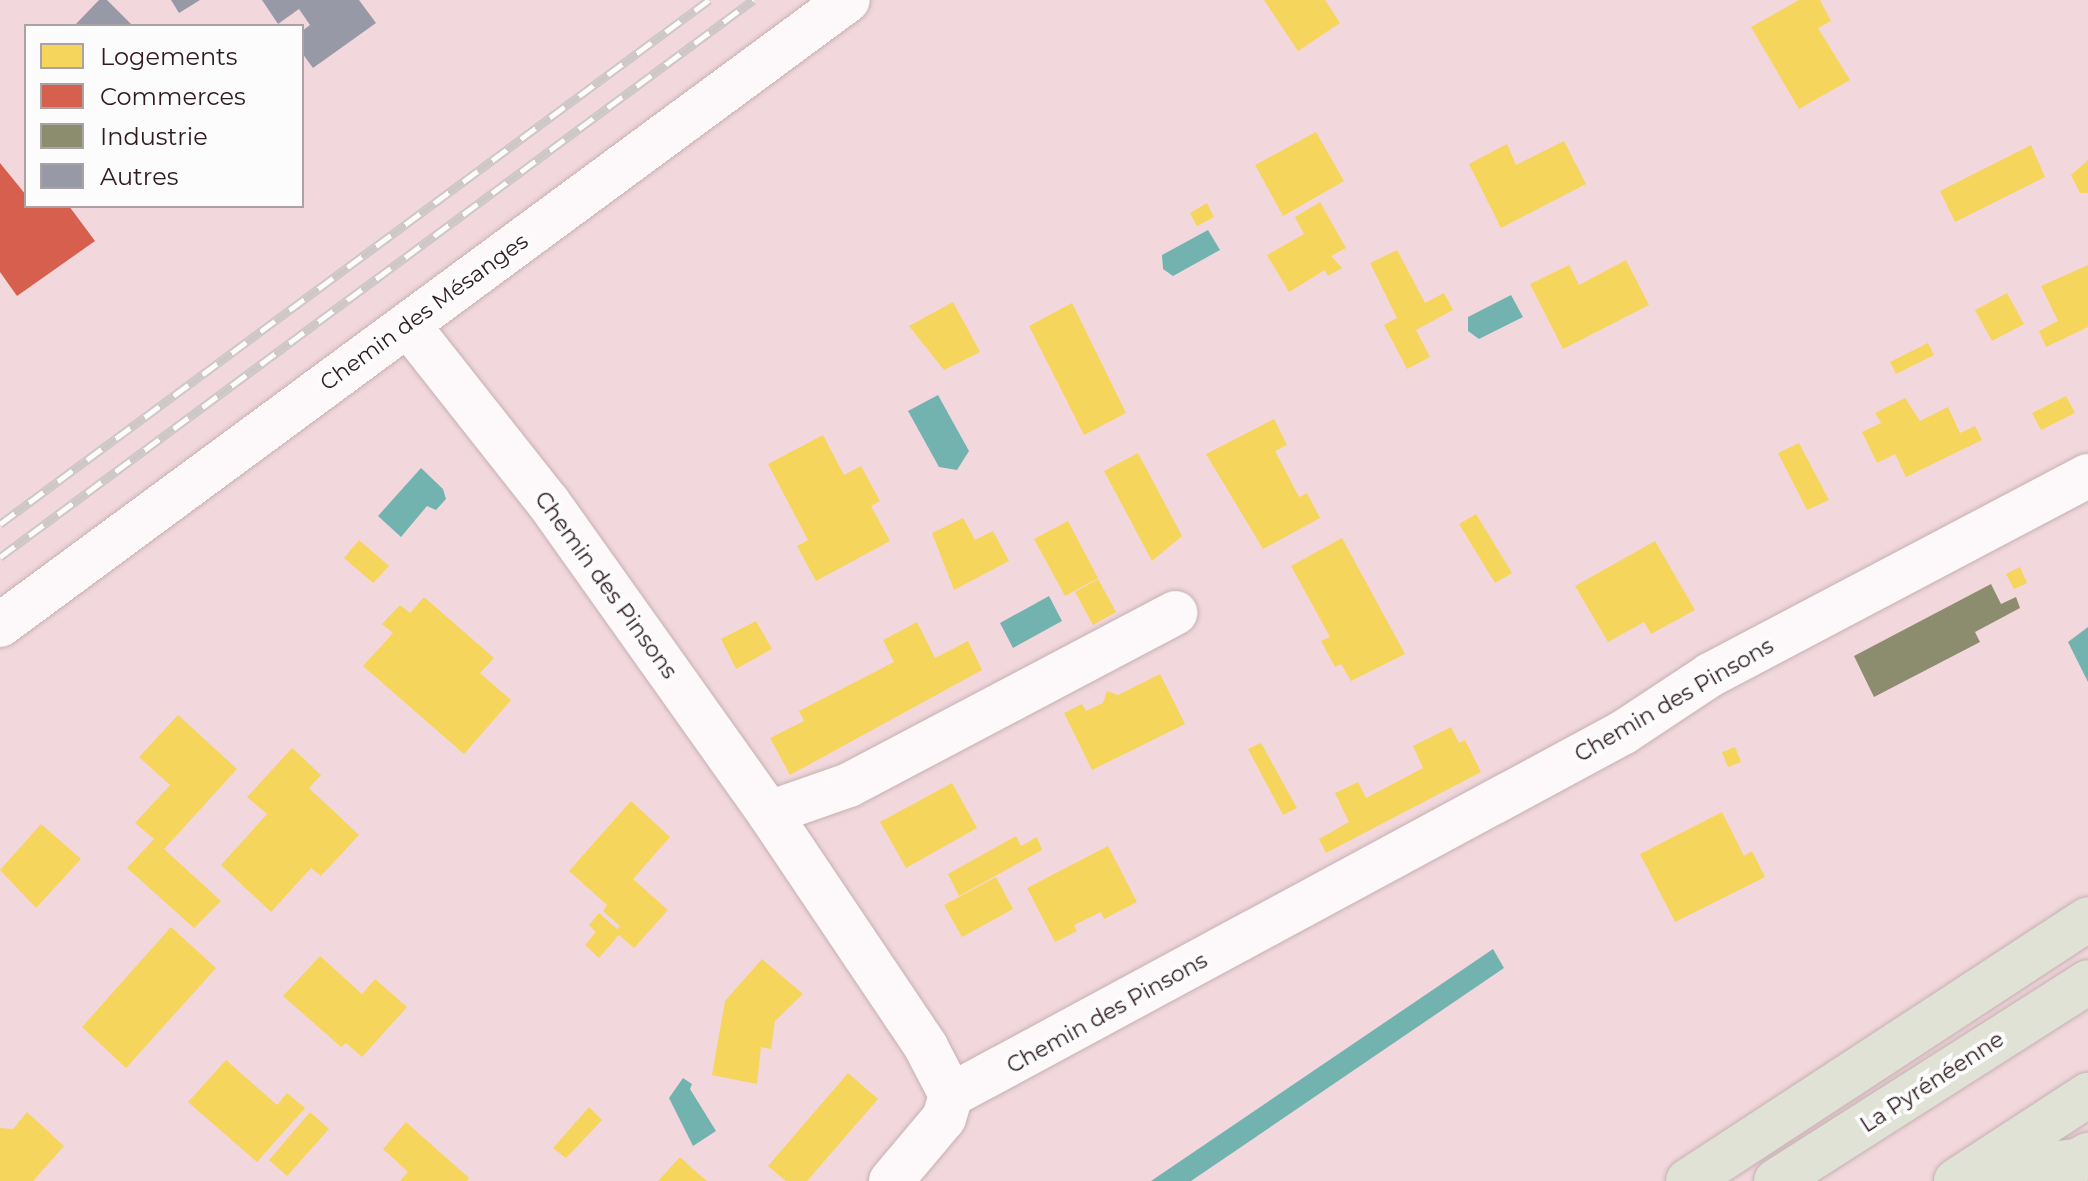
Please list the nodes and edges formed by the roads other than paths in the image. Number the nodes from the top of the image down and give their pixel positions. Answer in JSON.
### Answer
{"nodes":[{"id":1,"x":848,"y":0,"type":"edge"},
{"id":2,"x":408,"y":325,"type":"junction"},
{"id":3,"x":2088,"y":476,"type":"edge"},
{"id":4,"x":1175,"y":613,"type":"dead end"},
{"id":5,"x":0,"y":625,"type":"edge"},
{"id":6,"x":769,"y":813,"type":"junction"},
{"id":7,"x":2088,"y":919,"type":"edge"},
{"id":8,"x":2088,"y":982,"type":"edge"},
{"id":9,"x":951,"y":1095,"type":"junction"},
{"id":10,"x":2088,"y":1095,"type":"edge"},
{"id":11,"x":2088,"y":1155,"type":"edge"},
{"id":12,"x":1962,"y":1177,"type":"edge"},
{"id":13,"x":891,"y":1181,"type":"edge"},
{"id":14,"x":1688,"y":1181,"type":"edge"},
{"id":15,"x":1776,"y":1181,"type":"edge"}],
"edges":[{"from":1,"to":2,"type":"street","name":"Chemin des Mésanges"},
{"from":2,"to":5,"type":"street","name":"Chemin des Mésanges"},
{"from":2,"to":6,"type":"street","name":"Chemin des Pinsons"},
{"from":3,"to":9,"type":"street","name":"Chemin des Pinsons"},
{"from":4,"to":6,"type":"street"},
{"from":6,"to":9,"type":"street","name":"Chemin des Pinsons"},
{"from":7,"to":14,"type":"highway"},
{"from":8,"to":15,"type":"highway","name":"La Pyrénéenne"},
{"from":9,"to":13,"type":"street"},
{"from":10,"to":12,"type":"highway"},
{"from":11,"to":12,"type":"highway"}]}
